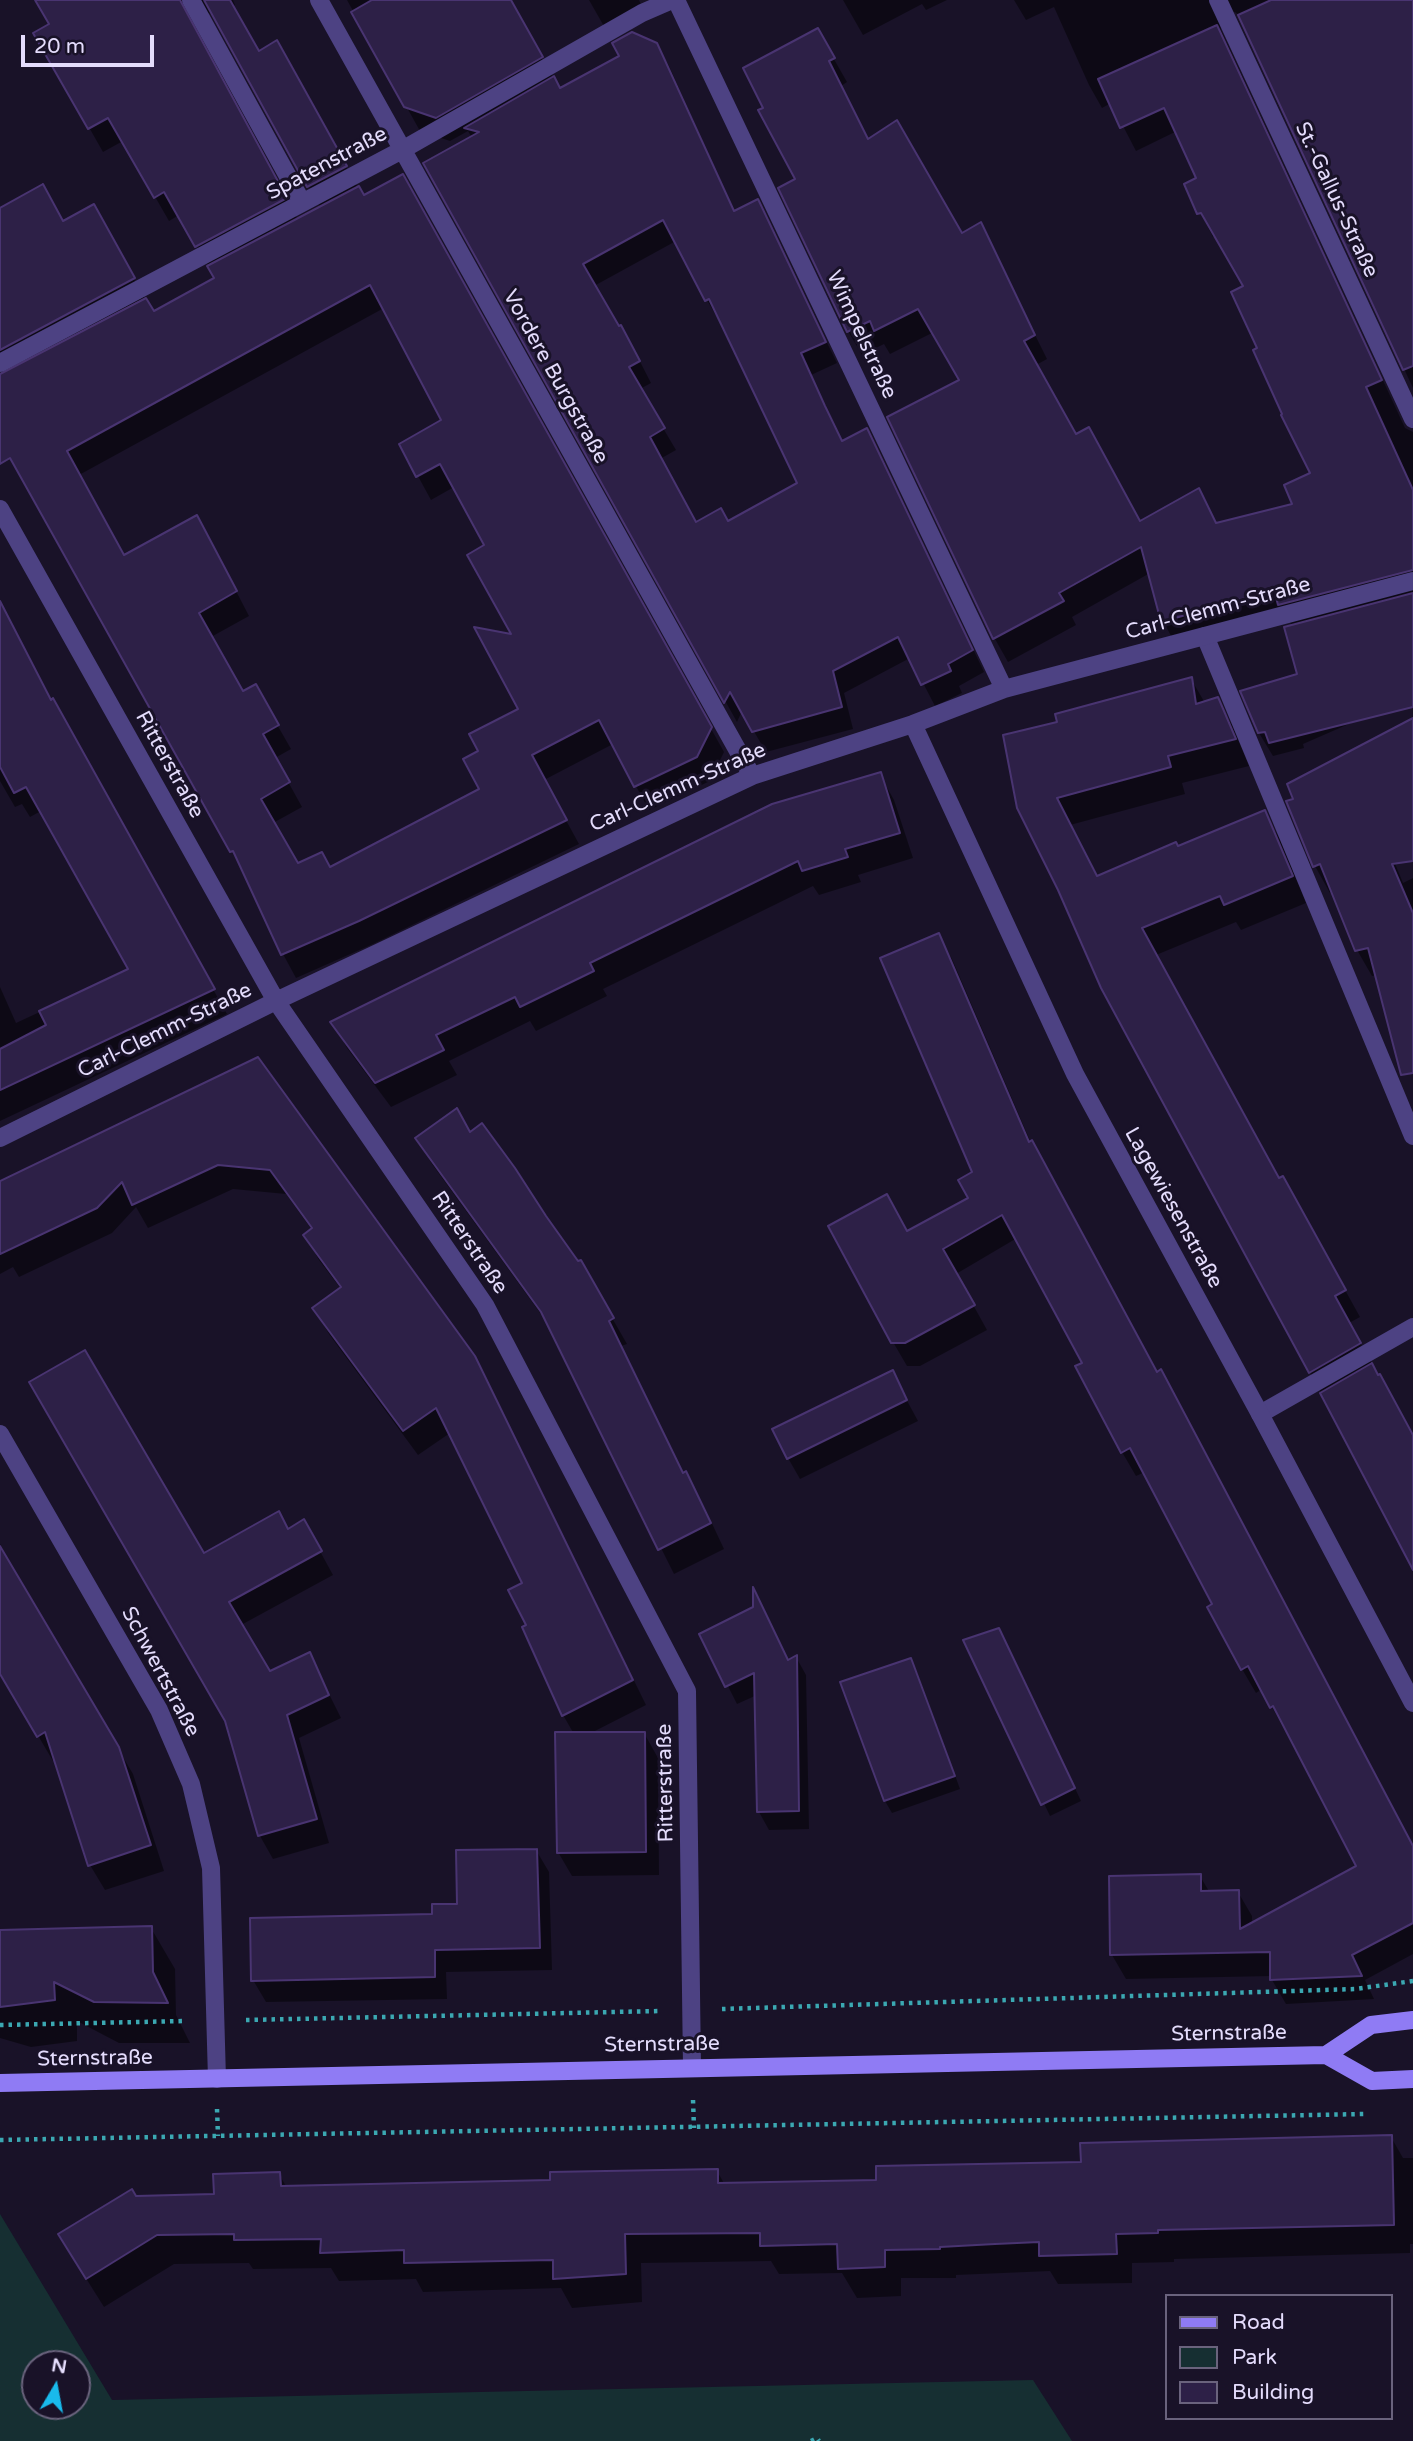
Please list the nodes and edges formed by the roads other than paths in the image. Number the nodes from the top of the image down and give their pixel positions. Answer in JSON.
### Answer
{"nodes":[{"id":1,"x":191,"y":0,"type":"edge"},
{"id":2,"x":319,"y":0,"type":"edge"},
{"id":3,"x":674,"y":0,"type":"edge"},
{"id":4,"x":1218,"y":0,"type":"edge"},
{"id":5,"x":402,"y":150,"type":"junction"},
{"id":6,"x":302,"y":202,"type":"junction"},
{"id":7,"x":0,"y":363,"type":"edge"},
{"id":8,"x":1413,"y":418,"type":"edge"},
{"id":9,"x":0,"y":509,"type":"edge"},
{"id":10,"x":1413,"y":581,"type":"edge"},
{"id":11,"x":1205,"y":636,"type":"junction"},
{"id":12,"x":1004,"y":689,"type":"junction"},
{"id":13,"x":913,"y":724,"type":"junction"},
{"id":14,"x":752,"y":776,"type":"junction"},
{"id":15,"x":276,"y":1001,"type":"junction"},
{"id":16,"x":1413,"y":1136,"type":"edge"},
{"id":17,"x":0,"y":1138,"type":"edge"},
{"id":18,"x":1413,"y":1327,"type":"edge"},
{"id":19,"x":1260,"y":1414,"type":"junction"},
{"id":20,"x":0,"y":1434,"type":"edge"},
{"id":21,"x":1413,"y":1703,"type":"edge"},
{"id":22,"x":1413,"y":2020,"type":"edge"},
{"id":23,"x":1326,"y":2055,"type":"junction"},
{"id":24,"x":692,"y":2067,"type":"junction"},
{"id":25,"x":217,"y":2078,"type":"junction"},
{"id":26,"x":1413,"y":2079,"type":"edge"},
{"id":27,"x":0,"y":2084,"type":"edge"}],
"edges":[{"from":1,"to":6,"type":"street"},
{"from":2,"to":5,"type":"street","name":"Vordere Burgstraße"},
{"from":3,"to":5,"type":"street","name":"Spatenstraße"},
{"from":3,"to":12,"type":"street","name":"Wimpelstraße"},
{"from":4,"to":8,"type":"street","name":"St.-Gallus-Straße"},
{"from":5,"to":6,"type":"street","name":"Spatenstraße"},
{"from":5,"to":14,"type":"street","name":"Vordere Burgstraße"},
{"from":6,"to":7,"type":"street","name":"Spatenstraße"},
{"from":9,"to":15,"type":"street","name":"Ritterstraße"},
{"from":10,"to":11,"type":"street","name":"Carl-Clemm-Straße"},
{"from":11,"to":12,"type":"street","name":"Carl-Clemm-Straße"},
{"from":11,"to":16,"type":"street"},
{"from":12,"to":13,"type":"street","name":"Carl-Clemm-Straße"},
{"from":13,"to":14,"type":"street","name":"Carl-Clemm-Straße"},
{"from":13,"to":19,"type":"street","name":"Lagewiesenstraße"},
{"from":14,"to":15,"type":"street","name":"Carl-Clemm-Straße"},
{"from":15,"to":17,"type":"street","name":"Carl-Clemm-Straße"},
{"from":15,"to":24,"type":"street","name":"Ritterstraße"},
{"from":18,"to":19,"type":"street"},
{"from":19,"to":21,"type":"street","name":"Lagewiesenstraße"},
{"from":20,"to":25,"type":"street","name":"Schwertstraße"},
{"from":22,"to":23,"type":"main road"},
{"from":23,"to":24,"type":"main road","name":"Sternstraße"},
{"from":23,"to":26,"type":"main road"},
{"from":24,"to":25,"type":"main road","name":"Sternstraße"},
{"from":25,"to":27,"type":"main road","name":"Sternstraße"}]}
